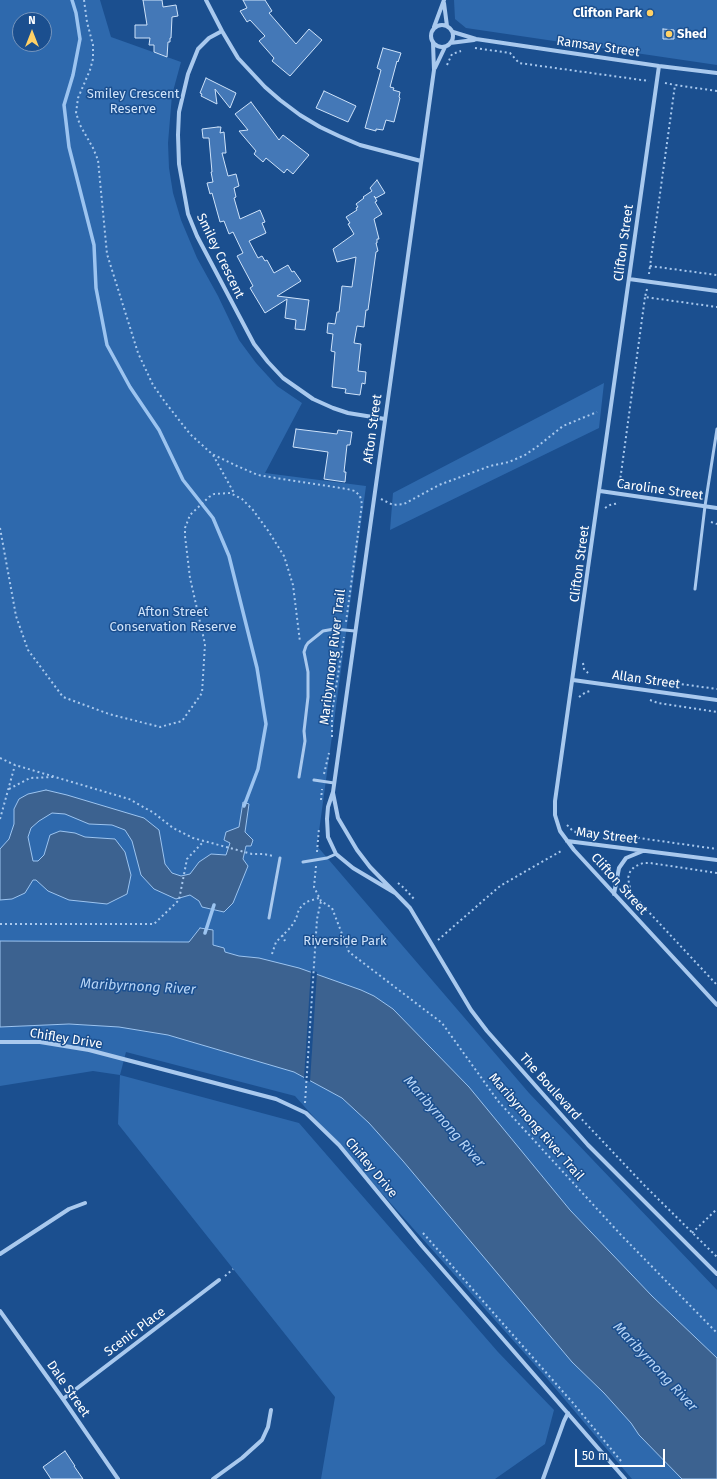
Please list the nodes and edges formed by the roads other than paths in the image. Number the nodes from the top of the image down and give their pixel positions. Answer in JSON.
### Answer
{"nodes":[{"id":1,"x":206,"y":0,"type":"edge"},
{"id":2,"x":444,"y":0,"type":"edge"},
{"id":3,"x":447,"y":26,"type":"junction"},
{"id":4,"x":434,"y":27,"type":"junction"},
{"id":5,"x":222,"y":31,"type":"junction"},
{"id":6,"x":453,"y":32,"type":"junction"},
{"id":7,"x":476,"y":39,"type":"junction"},
{"id":8,"x":433,"y":43,"type":"junction"},
{"id":9,"x":450,"y":43,"type":"junction"},
{"id":10,"x":445,"y":47,"type":"junction"},
{"id":11,"x":659,"y":66,"type":"junction"},
{"id":12,"x":434,"y":70,"type":"junction"},
{"id":13,"x":717,"y":73,"type":"edge"},
{"id":14,"x":421,"y":161,"type":"junction"},
{"id":15,"x":629,"y":278,"type":"junction"},
{"id":16,"x":717,"y":291,"type":"edge"},
{"id":17,"x":385,"y":419,"type":"junction"},
{"id":18,"x":717,"y":429,"type":"edge"},
{"id":19,"x":600,"y":491,"type":"junction"},
{"id":20,"x":705,"y":506,"type":"junction"},
{"id":21,"x":717,"y":508,"type":"edge"},
{"id":22,"x":695,"y":589,"type":"dead end"},
{"id":23,"x":355,"y":631,"type":"junction"},
{"id":24,"x":573,"y":680,"type":"junction"},
{"id":25,"x":717,"y":700,"type":"edge"},
{"id":26,"x":299,"y":777,"type":"dead end"},
{"id":27,"x":314,"y":780,"type":"dead end"},
{"id":28,"x":334,"y":782,"type":"junction"},
{"id":29,"x":332,"y":792,"type":"junction"},
{"id":30,"x":567,"y":841,"type":"junction"},
{"id":31,"x":645,"y":851,"type":"junction"},
{"id":32,"x":336,"y":854,"type":"junction"},
{"id":33,"x":280,"y":858,"type":"road end"},
{"id":34,"x":717,"y":860,"type":"edge"},
{"id":35,"x":303,"y":862,"type":"dead end"},
{"id":36,"x":395,"y":893,"type":"junction"},
{"id":37,"x":614,"y":894,"type":"junction"},
{"id":38,"x":269,"y":918,"type":"dead end"},
{"id":39,"x":717,"y":1005,"type":"edge"},
{"id":40,"x":0,"y":1042,"type":"edge"},
{"id":41,"x":85,"y":1203,"type":"dead end"},
{"id":42,"x":0,"y":1254,"type":"edge"},
{"id":43,"x":717,"y":1274,"type":"edge"},
{"id":44,"x":219,"y":1280,"type":"road end"},
{"id":45,"x":0,"y":1311,"type":"edge"},
{"id":46,"x":63,"y":1399,"type":"junction"},
{"id":47,"x":271,"y":1410,"type":"dead end"},
{"id":48,"x":568,"y":1413,"type":"junction"},
{"id":49,"x":118,"y":1479,"type":"edge"},
{"id":50,"x":213,"y":1479,"type":"edge"},
{"id":51,"x":543,"y":1479,"type":"edge"},
{"id":52,"x":625,"y":1479,"type":"edge"}],
"edges":[{"from":1,"to":5,"type":"street"},
{"from":2,"to":3,"type":"street"},
{"from":2,"to":4,"type":"street"},
{"from":3,"to":4,"type":"street"},
{"from":3,"to":6,"type":"street"},
{"from":4,"to":8,"type":"street"},
{"from":5,"to":14,"type":"street"},
{"from":5,"to":17,"type":"street","name":"Smiley Crescent"},
{"from":6,"to":7,"type":"street","name":"Ramsay Street"},
{"from":6,"to":9,"type":"street"},
{"from":7,"to":9,"type":"street","name":"Ramsay Street"},
{"from":7,"to":11,"type":"street","name":"Ramsay Street"},
{"from":8,"to":10,"type":"street"},
{"from":8,"to":12,"type":"street","name":"Afton Street"},
{"from":9,"to":10,"type":"street"},
{"from":10,"to":12,"type":"street","name":"Afton Street"},
{"from":11,"to":13,"type":"street","name":"Ramsay Street"},
{"from":11,"to":15,"type":"street","name":"Clifton Street"},
{"from":12,"to":14,"type":"street","name":"Afton Street"},
{"from":14,"to":17,"type":"street","name":"Afton Street"},
{"from":15,"to":16,"type":"street"},
{"from":15,"to":19,"type":"street","name":"Clifton Street"},
{"from":17,"to":23,"type":"street","name":"Afton Street"},
{"from":18,"to":20,"type":"lane"},
{"from":19,"to":20,"type":"street","name":"Caroline Street"},
{"from":19,"to":24,"type":"street","name":"Clifton Street"},
{"from":20,"to":21,"type":"street","name":"Caroline Street"},
{"from":20,"to":22,"type":"lane"},
{"from":23,"to":26,"type":"lane"},
{"from":23,"to":28,"type":"street","name":"Afton Street"},
{"from":24,"to":25,"type":"street","name":"Allan Street"},
{"from":24,"to":30,"type":"street","name":"Clifton Street"},
{"from":27,"to":28,"type":"lane"},
{"from":28,"to":29,"type":"street","name":"Afton Street"},
{"from":29,"to":32,"type":"street","name":"The Boulevard"},
{"from":29,"to":36,"type":"street","name":"The Boulevard"},
{"from":30,"to":31,"type":"street","name":"May Street"},
{"from":30,"to":37,"type":"street","name":"Clifton Street"},
{"from":31,"to":34,"type":"street","name":"May Street"},
{"from":31,"to":37,"type":"street","name":"May Street"},
{"from":32,"to":35,"type":"lane"},
{"from":32,"to":36,"type":"street","name":"The Boulevard"},
{"from":33,"to":38,"type":"lane"},
{"from":36,"to":43,"type":"street","name":"The Boulevard"},
{"from":37,"to":39,"type":"street","name":"Clifton Street"},
{"from":40,"to":48,"type":"street","name":"Chifley Drive"},
{"from":41,"to":42,"type":"street"},
{"from":44,"to":46,"type":"street","name":"Scenic Place"},
{"from":45,"to":46,"type":"street","name":"Dale Street"},
{"from":46,"to":49,"type":"street","name":"Dale Street"},
{"from":47,"to":50,"type":"street"},
{"from":48,"to":51,"type":"street"},
{"from":48,"to":52,"type":"street","name":"Chifley Drive"}]}
